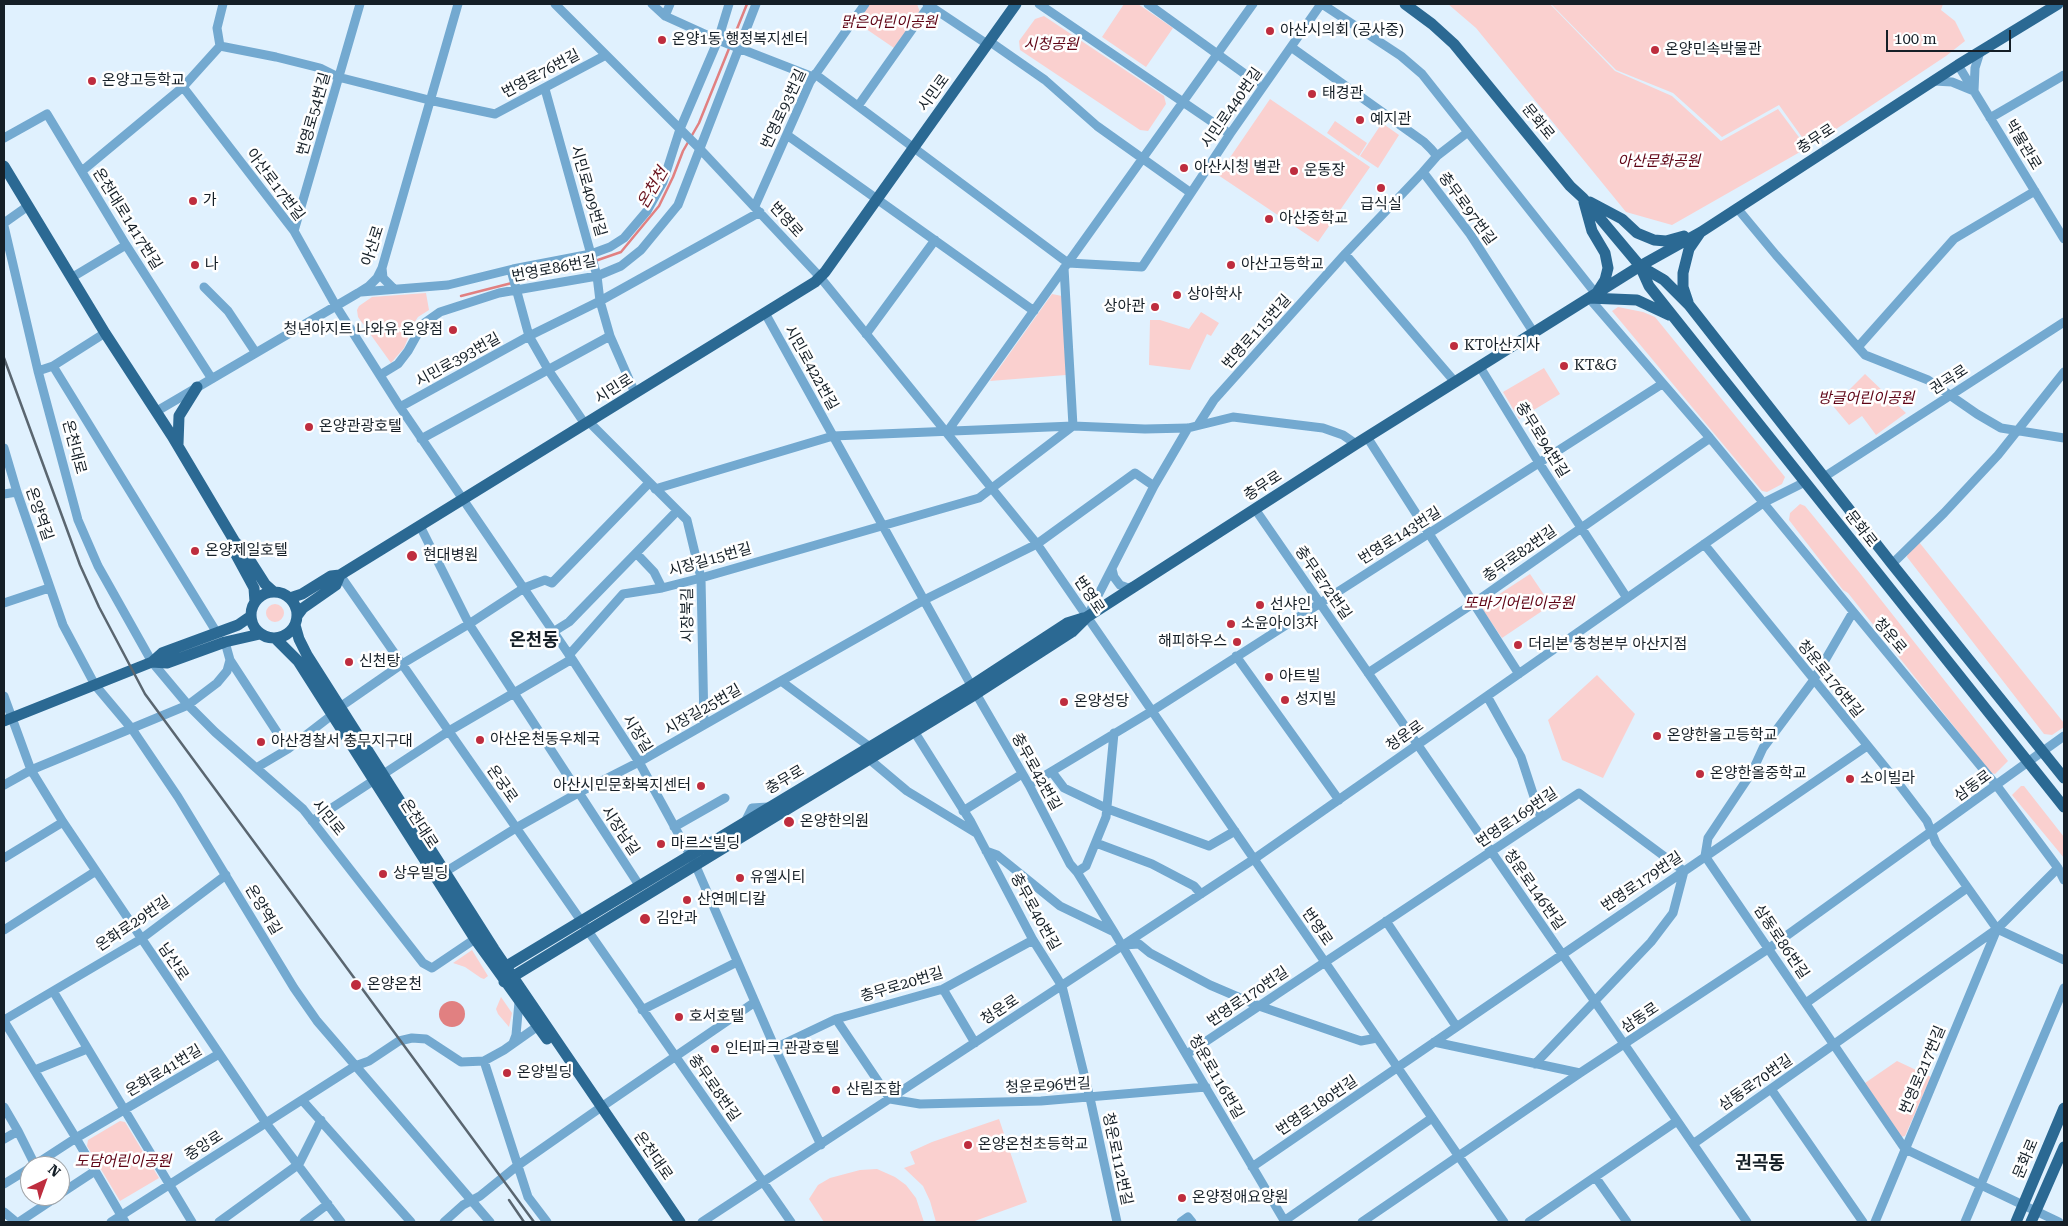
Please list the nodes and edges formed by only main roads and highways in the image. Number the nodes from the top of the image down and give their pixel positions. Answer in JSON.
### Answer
{"nodes":[{"id":1,"x":1016,"y":4,"type":"edge"},
{"id":2,"x":1405,"y":4,"type":"edge"},
{"id":3,"x":2058,"y":4,"type":"edge"},
{"id":4,"x":4,"y":166,"type":"edge"},
{"id":5,"x":1583,"y":198,"type":"junction"},
{"id":6,"x":1701,"y":232,"type":"junction"},
{"id":7,"x":1640,"y":266,"type":"junction"},
{"id":8,"x":1593,"y":296,"type":"junction"},
{"id":9,"x":1689,"y":305,"type":"junction"},
{"id":10,"x":1674,"y":318,"type":"junction"},
{"id":11,"x":197,"y":387,"type":"road end"},
{"id":12,"x":178,"y":445,"type":"junction"},
{"id":13,"x":235,"y":542,"type":"junction"},
{"id":14,"x":340,"y":575,"type":"junction"},
{"id":15,"x":274,"y":592,"type":"junction"},
{"id":16,"x":290,"y":598,"type":"junction"},
{"id":17,"x":255,"y":602,"type":"junction"},
{"id":18,"x":251,"y":616,"type":"junction"},
{"id":19,"x":296,"y":621,"type":"junction"},
{"id":20,"x":260,"y":634,"type":"junction"},
{"id":21,"x":275,"y":638,"type":"junction"},
{"id":22,"x":152,"y":662,"type":"junction"},
{"id":23,"x":336,"y":711,"type":"junction"},
{"id":24,"x":8,"y":720,"type":"edge"},
{"id":25,"x":912,"y":727,"type":"junction"},
{"id":26,"x":378,"y":777,"type":"junction"},
{"id":27,"x":2064,"y":778,"type":"edge"},
{"id":28,"x":2064,"y":807,"type":"edge"},
{"id":29,"x":692,"y":860,"type":"junction"},
{"id":30,"x":584,"y":925,"type":"junction"},
{"id":31,"x":501,"y":969,"type":"junction"},
{"id":32,"x":508,"y":979,"type":"junction"},
{"id":33,"x":522,"y":998,"type":"junction"},
{"id":34,"x":599,"y":1108,"type":"junction"},
{"id":35,"x":2064,"y":1108,"type":"edge"},
{"id":36,"x":2064,"y":1147,"type":"edge"},
{"id":37,"x":674,"y":1222,"type":"edge"},
{"id":38,"x":680,"y":1222,"type":"edge"},
{"id":39,"x":2016,"y":1222,"type":"edge"},
{"id":40,"x":2031,"y":1222,"type":"edge"}],
"edges":[{"from":1,"to":14,"type":"main road","name":"시민로"},
{"from":2,"to":5,"type":"main road","name":"문화로"},
{"from":3,"to":6,"type":"main road","name":"충무로"},
{"from":4,"to":12,"type":"main road"},
{"from":5,"to":6,"type":"main road"},
{"from":5,"to":7,"type":"main road","name":"문화로"},
{"from":5,"to":8,"type":"main road"},
{"from":6,"to":7,"type":"main road","name":"충무로"},
{"from":6,"to":9,"type":"main road"},
{"from":7,"to":8,"type":"main road","name":"충무로"},
{"from":7,"to":9,"type":"main road","name":"문화로"},
{"from":7,"to":10,"type":"main road","name":"문화로"},
{"from":8,"to":10,"type":"main road"},
{"from":8,"to":25,"type":"main road","name":"충무로"},
{"from":9,"to":27,"type":"main road","name":"문화로"},
{"from":10,"to":28,"type":"main road","name":"문화로"},
{"from":11,"to":12,"type":"main road"},
{"from":12,"to":13,"type":"main road"},
{"from":13,"to":15,"type":"main road"},
{"from":13,"to":17,"type":"main road"},
{"from":14,"to":16,"type":"main road","name":"시민로"},
{"from":14,"to":19,"type":"main road","name":"시민로"},
{"from":15,"to":16,"type":"main road"},
{"from":15,"to":17,"type":"main road"},
{"from":16,"to":19,"type":"main road"},
{"from":17,"to":18,"type":"main road"},
{"from":18,"to":20,"type":"main road"},
{"from":18,"to":22,"type":"main road"},
{"from":19,"to":21,"type":"main road"},
{"from":19,"to":23,"type":"main road","name":"온천대로"},
{"from":20,"to":21,"type":"main road"},
{"from":20,"to":22,"type":"main road"},
{"from":21,"to":23,"type":"main road","name":"온천대로"},
{"from":22,"to":24,"type":"main road"},
{"from":23,"to":26,"type":"main road","name":"온천대로"},
{"from":25,"to":29,"type":"main road","name":"충무로"},
{"from":25,"to":29,"type":"main road","name":"충무로"},
{"from":26,"to":31,"type":"main road","name":"온천대로"},
{"from":26,"to":31,"type":"main road","name":"온천대로"},
{"from":29,"to":30,"type":"main road","name":"충무로"},
{"from":29,"to":30,"type":"main road","name":"충무로"},
{"from":30,"to":31,"type":"main road","name":"충무로"},
{"from":30,"to":32,"type":"main road","name":"충무로"},
{"from":31,"to":32,"type":"main road","name":"온천대로"},
{"from":32,"to":33,"type":"main road","name":"온천대로"},
{"from":33,"to":34,"type":"main road","name":"온천대로"},
{"from":33,"to":34,"type":"main road","name":"온천대로"},
{"from":34,"to":37,"type":"main road","name":"온천대로"},
{"from":34,"to":38,"type":"main road","name":"온천대로"},
{"from":35,"to":39,"type":"main road","name":"문화로"},
{"from":36,"to":40,"type":"main road","name":"문화로"}]}
